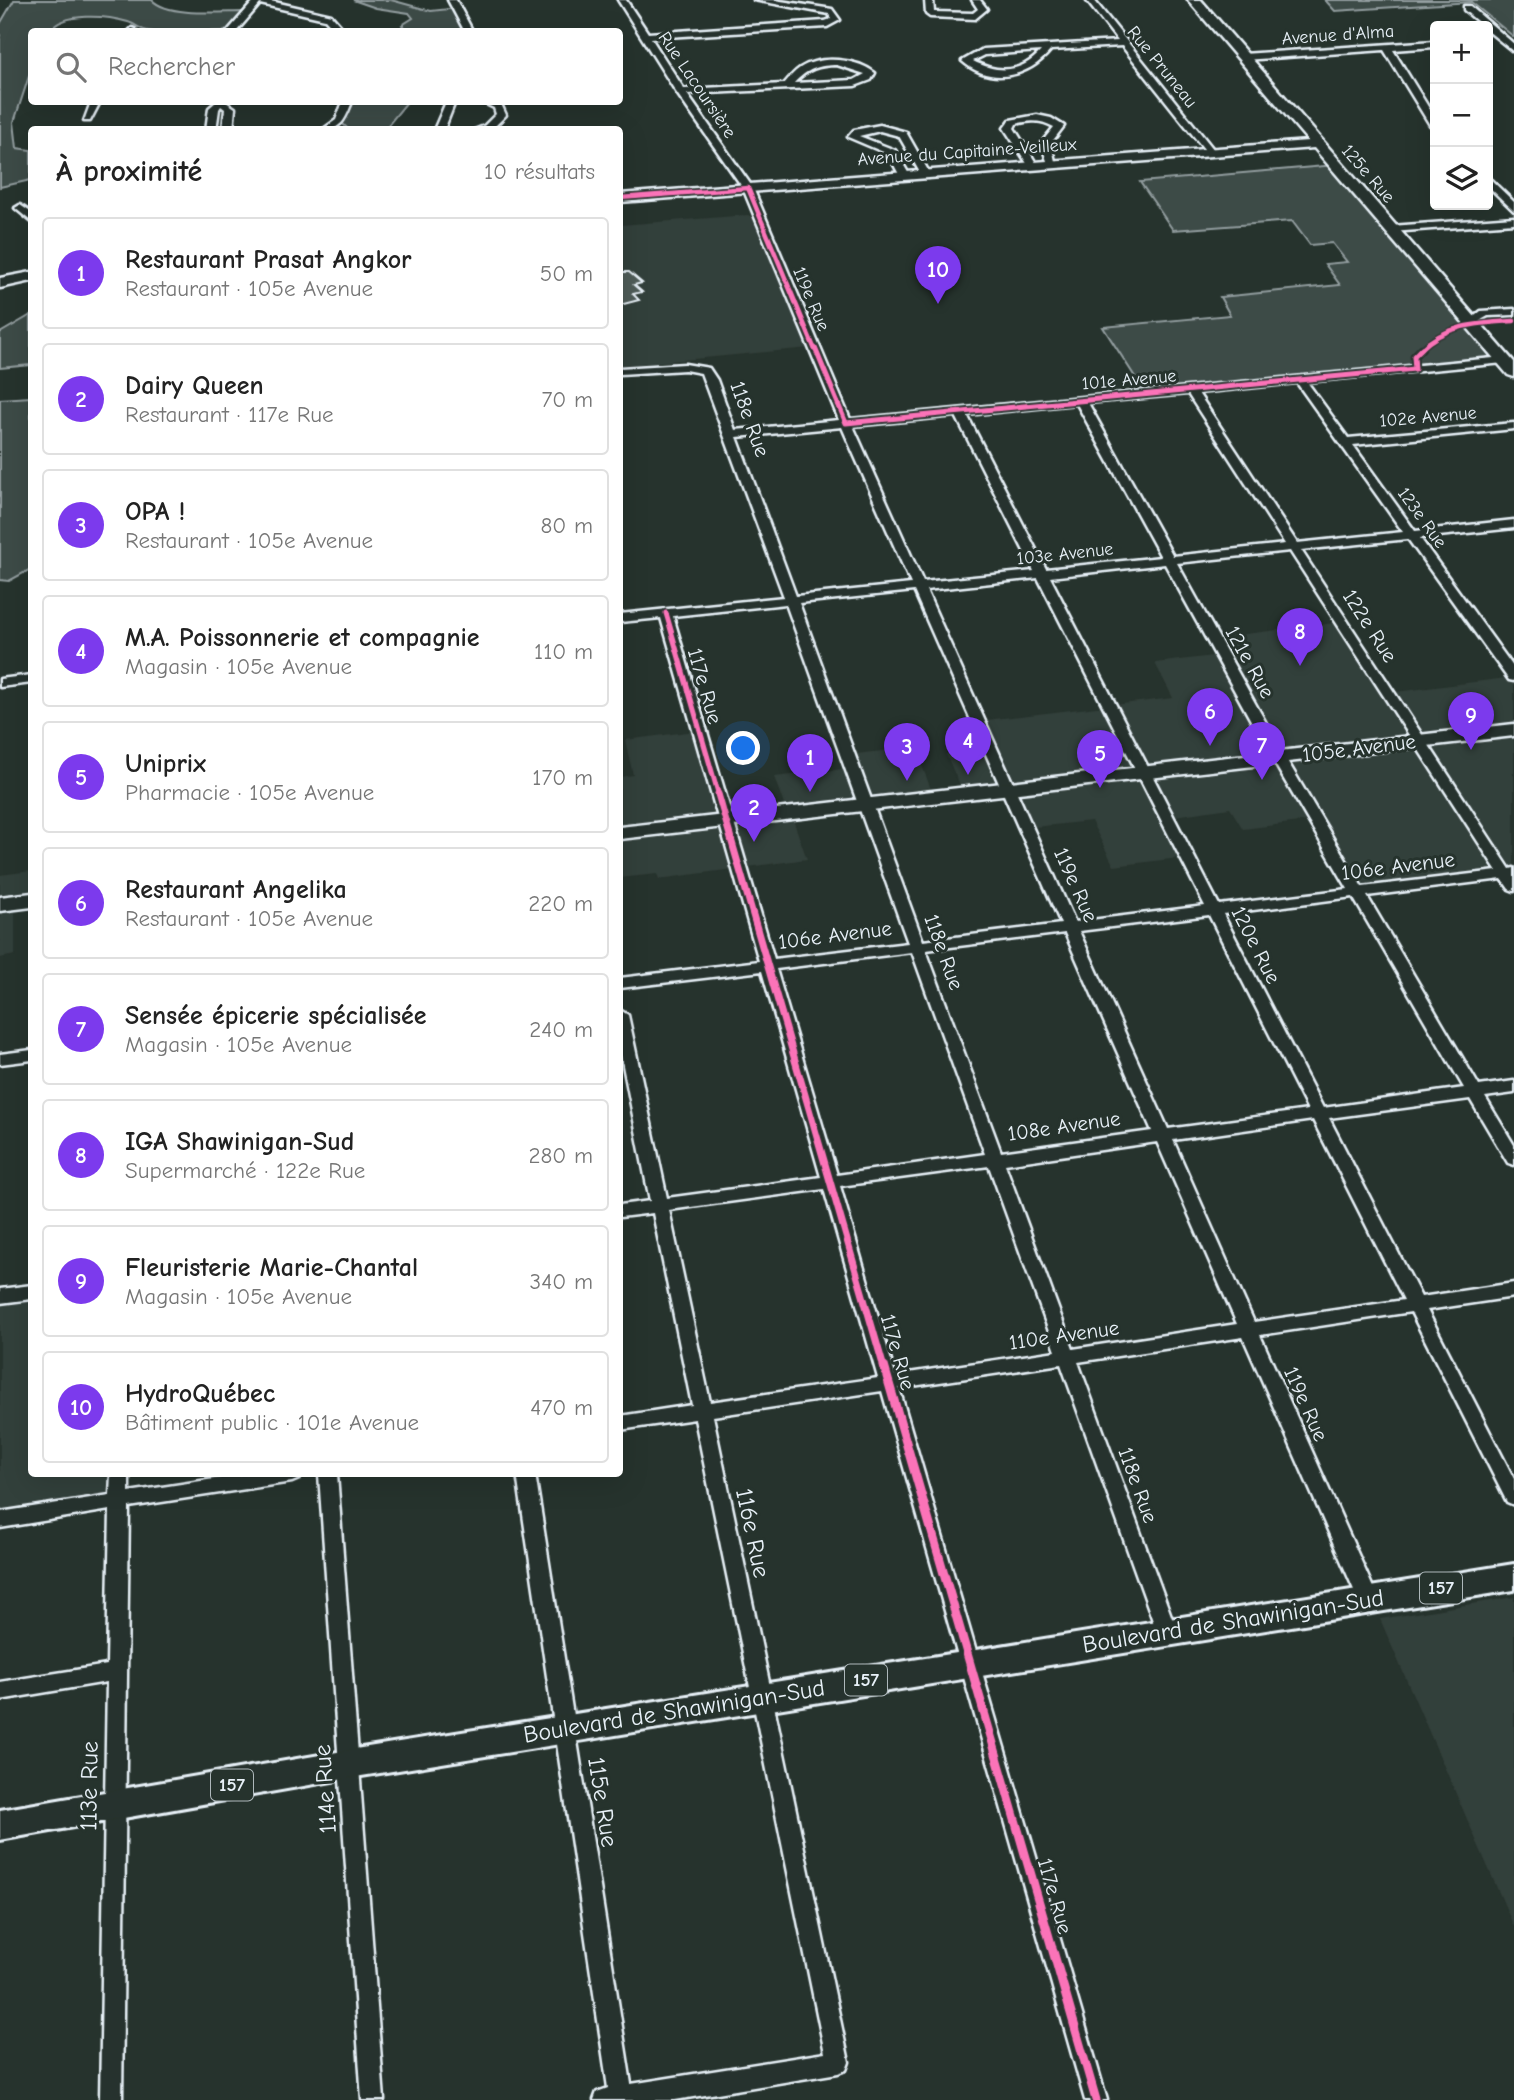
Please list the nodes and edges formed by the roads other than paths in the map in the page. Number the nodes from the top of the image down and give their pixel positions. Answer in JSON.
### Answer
{"nodes":[{"id":1,"x":256,"y":0,"type":"edge"},
{"id":2,"x":452,"y":0,"type":"edge"},
{"id":3,"x":622,"y":0,"type":"edge"},
{"id":4,"x":758,"y":0,"type":"edge"},
{"id":5,"x":929,"y":0,"type":"edge"},
{"id":6,"x":976,"y":0,"type":"edge"},
{"id":7,"x":1090,"y":0,"type":"edge"},
{"id":8,"x":1194,"y":0,"type":"edge"},
{"id":9,"x":1467,"y":8,"type":"dead end"},
{"id":10,"x":234,"y":28,"type":"edge"},
{"id":11,"x":338,"y":28,"type":"edge"},
{"id":12,"x":468,"y":28,"type":"edge"},
{"id":13,"x":645,"y":36,"type":"junction"},
{"id":14,"x":1504,"y":40,"type":"junction"},
{"id":15,"x":1493,"y":41,"type":"edge"},
{"id":16,"x":1123,"y":43,"type":"junction"},
{"id":17,"x":1430,"y":44,"type":"edge"},
{"id":18,"x":1387,"y":47,"type":"junction"},
{"id":19,"x":1514,"y":49,"type":"edge"},
{"id":20,"x":1047,"y":50,"type":"junction"},
{"id":21,"x":1243,"y":57,"type":"junction"},
{"id":22,"x":788,"y":85,"type":"junction"},
{"id":23,"x":681,"y":92,"type":"junction"},
{"id":24,"x":93,"y":105,"type":"edge"},
{"id":25,"x":218,"y":105,"type":"edge"},
{"id":26,"x":226,"y":105,"type":"edge"},
{"id":27,"x":348,"y":105,"type":"edge"},
{"id":28,"x":449,"y":105,"type":"edge"},
{"id":29,"x":495,"y":105,"type":"edge"},
{"id":30,"x":1430,"y":117,"type":"edge"},
{"id":31,"x":86,"y":119,"type":"dead end"},
{"id":32,"x":212,"y":126,"type":"edge"},
{"id":33,"x":228,"y":126,"type":"edge"},
{"id":34,"x":332,"y":126,"type":"edge"},
{"id":35,"x":441,"y":126,"type":"edge"},
{"id":36,"x":489,"y":126,"type":"edge"},
{"id":37,"x":1318,"y":144,"type":"junction"},
{"id":38,"x":1211,"y":152,"type":"junction"},
{"id":39,"x":1053,"y":164,"type":"junction"},
{"id":40,"x":1034,"y":166,"type":"junction"},
{"id":41,"x":925,"y":174,"type":"junction"},
{"id":42,"x":905,"y":176,"type":"junction"},
{"id":43,"x":1493,"y":185,"type":"edge"},
{"id":44,"x":748,"y":188,"type":"junction"},
{"id":45,"x":623,"y":198,"type":"edge"},
{"id":46,"x":20,"y":208,"type":"dead end"},
{"id":47,"x":1514,"y":208,"type":"edge"},
{"id":48,"x":28,"y":215,"type":"edge"},
{"id":49,"x":1514,"y":220,"type":"edge"},
{"id":50,"x":1391,"y":229,"type":"junction"},
{"id":51,"x":28,"y":277,"type":"edge"},
{"id":52,"x":0,"y":283,"type":"edge"},
{"id":53,"x":1514,"y":312,"type":"edge"},
{"id":54,"x":1514,"y":321,"type":"edge"},
{"id":55,"x":1471,"y":323,"type":"junction"},
{"id":56,"x":1509,"y":366,"type":"edge"},
{"id":57,"x":623,"y":371,"type":"edge"},
{"id":58,"x":1300,"y":380,"type":"junction"},
{"id":59,"x":1191,"y":390,"type":"junction"},
{"id":60,"x":1081,"y":401,"type":"junction"},
{"id":61,"x":960,"y":412,"type":"junction"},
{"id":62,"x":846,"y":423,"type":"junction"},
{"id":63,"x":1514,"y":426,"type":"edge"},
{"id":64,"x":731,"y":434,"type":"junction"},
{"id":65,"x":1346,"y":442,"type":"junction"},
{"id":66,"x":1514,"y":524,"type":"edge"},
{"id":67,"x":1414,"y":535,"type":"junction"},
{"id":68,"x":1293,"y":547,"type":"junction"},
{"id":69,"x":1169,"y":560,"type":"junction"},
{"id":70,"x":1042,"y":573,"type":"junction"},
{"id":71,"x":918,"y":586,"type":"junction"},
{"id":72,"x":791,"y":600,"type":"junction"},
{"id":73,"x":666,"y":613,"type":"junction"},
{"id":74,"x":623,"y":618,"type":"edge"},
{"id":75,"x":1514,"y":677,"type":"edge"},
{"id":76,"x":28,"y":680,"type":"edge"},
{"id":77,"x":0,"y":683,"type":"edge"},
{"id":78,"x":1514,"y":730,"type":"edge"},
{"id":79,"x":1420,"y":741,"type":"junction"},
{"id":80,"x":1278,"y":757,"type":"junction"},
{"id":81,"x":1144,"y":773,"type":"junction"},
{"id":82,"x":1008,"y":788,"type":"junction"},
{"id":83,"x":866,"y":804,"type":"junction"},
{"id":84,"x":726,"y":820,"type":"junction"},
{"id":85,"x":623,"y":833,"type":"edge"},
{"id":86,"x":1511,"y":877,"type":"edge"},
{"id":87,"x":1358,"y":892,"type":"junction"},
{"id":88,"x":28,"y":900,"type":"edge"},
{"id":89,"x":0,"y":904,"type":"edge"},
{"id":90,"x":1214,"y":910,"type":"junction"},
{"id":91,"x":1069,"y":928,"type":"junction"},
{"id":92,"x":918,"y":946,"type":"junction"},
{"id":93,"x":768,"y":965,"type":"junction"},
{"id":94,"x":623,"y":983,"type":"edge"},
{"id":95,"x":623,"y":1030,"type":"edge"},
{"id":96,"x":28,"y":1056,"type":"edge"},
{"id":97,"x":0,"y":1059,"type":"edge"},
{"id":98,"x":1514,"y":1087,"type":"edge"},
{"id":99,"x":1475,"y":1093,"type":"junction"},
{"id":100,"x":1318,"y":1114,"type":"junction"},
{"id":101,"x":1163,"y":1136,"type":"junction"},
{"id":102,"x":995,"y":1159,"type":"junction"},
{"id":103,"x":1514,"y":1159,"type":"edge"},
{"id":104,"x":831,"y":1182,"type":"junction"},
{"id":105,"x":659,"y":1205,"type":"junction"},
{"id":106,"x":623,"y":1211,"type":"edge"},
{"id":107,"x":1514,"y":1290,"type":"edge"},
{"id":108,"x":28,"y":1292,"type":"edge"},
{"id":109,"x":0,"y":1296,"type":"edge"},
{"id":110,"x":1416,"y":1305,"type":"junction"},
{"id":111,"x":1249,"y":1331,"type":"junction"},
{"id":112,"x":1067,"y":1357,"type":"junction"},
{"id":113,"x":889,"y":1384,"type":"junction"},
{"id":114,"x":702,"y":1411,"type":"junction"},
{"id":115,"x":623,"y":1423,"type":"edge"},
{"id":116,"x":120,"y":1477,"type":"edge"},
{"id":117,"x":274,"y":1477,"type":"edge"},
{"id":118,"x":328,"y":1477,"type":"edge"},
{"id":119,"x":526,"y":1477,"type":"edge"},
{"id":120,"x":1514,"y":1497,"type":"edge"},
{"id":121,"x":120,"y":1502,"type":"junction"},
{"id":122,"x":0,"y":1520,"type":"edge"},
{"id":123,"x":1514,"y":1577,"type":"edge"},
{"id":124,"x":1368,"y":1599,"type":"junction"},
{"id":125,"x":1167,"y":1632,"type":"junction"},
{"id":126,"x":970,"y":1664,"type":"junction"},
{"id":127,"x":117,"y":1672,"type":"junction"},
{"id":128,"x":0,"y":1690,"type":"edge"},
{"id":129,"x":762,"y":1697,"type":"junction"},
{"id":130,"x":565,"y":1729,"type":"junction"},
{"id":131,"x":349,"y":1764,"type":"junction"},
{"id":132,"x":115,"y":1806,"type":"junction"},
{"id":133,"x":0,"y":1825,"type":"edge"},
{"id":134,"x":613,"y":2099,"type":"edge"},
{"id":135,"x":111,"y":2100,"type":"edge"},
{"id":136,"x":373,"y":2100,"type":"edge"},
{"id":137,"x":1096,"y":2100,"type":"edge"}],
"edges":[{"from":1,"to":10,"type":"street"},
{"from":1,"to":11,"type":"street"},
{"from":2,"to":12,"type":"street"},
{"from":3,"to":13,"type":"street","name":"Rue Lacoursière"},
{"from":4,"to":13,"type":"street"},
{"from":5,"to":6,"type":"street"},
{"from":7,"to":16,"type":"street","name":"Rue Pruneau"},
{"from":8,"to":21,"type":"street","name":"125e Rue"},
{"from":9,"to":14,"type":"street"},
{"from":13,"to":23,"type":"street","name":"Rue Lacoursière"},
{"from":14,"to":15,"type":"street"},
{"from":14,"to":19,"type":"street"},
{"from":16,"to":20,"type":"street"},
{"from":16,"to":38,"type":"street","name":"Rue Pruneau"},
{"from":17,"to":18,"type":"street","name":"Avenue d'Alma"},
{"from":18,"to":21,"type":"street","name":"Avenue d'Alma"},
{"from":18,"to":30,"type":"street"},
{"from":20,"to":20,"type":"street"},
{"from":21,"to":37,"type":"street","name":"125e Rue"},
{"from":22,"to":22,"type":"street"},
{"from":22,"to":23,"type":"street"},
{"from":23,"to":44,"type":"street","name":"Rue Lacoursière"},
{"from":24,"to":31,"type":"street"},
{"from":25,"to":32,"type":"street"},
{"from":26,"to":33,"type":"street"},
{"from":27,"to":34,"type":"street"},
{"from":28,"to":35,"type":"street"},
{"from":29,"to":36,"type":"street"},
{"from":37,"to":38,"type":"street","name":"Avenue du Capitaine-Veilleux"},
{"from":37,"to":50,"type":"street","name":"125e Rue"},
{"from":38,"to":39,"type":"street","name":"Avenue du Capitaine-Veilleux"},
{"from":39,"to":40,"type":"street","name":"Avenue du Capitaine-Veilleux"},
{"from":39,"to":40,"type":"street"},
{"from":40,"to":41,"type":"street","name":"Avenue du Capitaine-Veilleux"},
{"from":41,"to":42,"type":"street","name":"Avenue du Capitaine-Veilleux"},
{"from":41,"to":42,"type":"street"},
{"from":42,"to":44,"type":"street","name":"Avenue du Capitaine-Veilleux"},
{"from":43,"to":47,"type":"street"},
{"from":44,"to":45,"type":"street","name":"Avenue du Capitaine-Veilleux"},
{"from":44,"to":62,"type":"street","name":"119e Rue"},
{"from":46,"to":48,"type":"street"},
{"from":49,"to":50,"type":"street"},
{"from":50,"to":55,"type":"street","name":"125e Rue"},
{"from":51,"to":52,"type":"street"},
{"from":53,"to":55,"type":"street"},
{"from":54,"to":55,"type":"street"},
{"from":55,"to":56,"type":"street","name":"125e Rue"},
{"from":56,"to":58,"type":"street","name":"101e Avenue"},
{"from":57,"to":64,"type":"street","name":"118e Rue"},
{"from":58,"to":59,"type":"street","name":"101e Avenue"},
{"from":58,"to":65,"type":"street","name":"123e Rue"},
{"from":59,"to":60,"type":"street","name":"101e Avenue"},
{"from":59,"to":68,"type":"street","name":"122e Rue"},
{"from":60,"to":61,"type":"street","name":"101e Avenue"},
{"from":60,"to":69,"type":"street","name":"121e Rue"},
{"from":61,"to":62,"type":"street","name":"101e Avenue"},
{"from":61,"to":70,"type":"street","name":"120e Rue"},
{"from":62,"to":64,"type":"street","name":"101e Avenue"},
{"from":62,"to":71,"type":"street","name":"119e Rue"},
{"from":63,"to":65,"type":"street","name":"102e Avenue"},
{"from":64,"to":72,"type":"street","name":"118e Rue"},
{"from":65,"to":67,"type":"street","name":"123e Rue"},
{"from":66,"to":67,"type":"street","name":"103e Avenue"},
{"from":67,"to":68,"type":"street","name":"103e Avenue"},
{"from":67,"to":75,"type":"street","name":"123e Rue"},
{"from":68,"to":69,"type":"street","name":"103e Avenue"},
{"from":68,"to":79,"type":"street","name":"122e Rue"},
{"from":69,"to":70,"type":"street","name":"103e Avenue"},
{"from":69,"to":80,"type":"street","name":"121e Rue"},
{"from":70,"to":71,"type":"street","name":"103e Avenue"},
{"from":70,"to":81,"type":"street","name":"120e Rue"},
{"from":71,"to":72,"type":"street","name":"103e Avenue"},
{"from":71,"to":82,"type":"street","name":"119e Rue"},
{"from":72,"to":73,"type":"street","name":"103e Avenue"},
{"from":72,"to":83,"type":"street","name":"118e Rue"},
{"from":73,"to":74,"type":"street","name":"103e Avenue"},
{"from":73,"to":84,"type":"street","name":"117e Rue"},
{"from":76,"to":77,"type":"street"},
{"from":78,"to":79,"type":"street","name":"105e Avenue"},
{"from":79,"to":80,"type":"street","name":"105e Avenue"},
{"from":79,"to":86,"type":"street","name":"122e Rue"},
{"from":80,"to":81,"type":"street","name":"105e Avenue"},
{"from":80,"to":87,"type":"street","name":"121e Rue"},
{"from":81,"to":82,"type":"street","name":"105e Avenue"},
{"from":81,"to":90,"type":"street","name":"120e Rue"},
{"from":82,"to":83,"type":"street","name":"105e Avenue"},
{"from":82,"to":91,"type":"street","name":"119e Rue"},
{"from":83,"to":84,"type":"street","name":"105e Avenue"},
{"from":83,"to":92,"type":"street","name":"118e Rue"},
{"from":84,"to":85,"type":"street","name":"105e Avenue"},
{"from":84,"to":93,"type":"street","name":"117e Rue"},
{"from":86,"to":87,"type":"street","name":"106e Avenue"},
{"from":87,"to":90,"type":"street","name":"106e Avenue"},
{"from":87,"to":99,"type":"street","name":"121e Rue"},
{"from":88,"to":89,"type":"street"},
{"from":90,"to":91,"type":"street","name":"106e Avenue"},
{"from":90,"to":100,"type":"street","name":"120e Rue"},
{"from":91,"to":92,"type":"street","name":"106e Avenue"},
{"from":91,"to":101,"type":"street","name":"119e Rue"},
{"from":92,"to":93,"type":"street","name":"106e Avenue"},
{"from":92,"to":102,"type":"street","name":"118e Rue"},
{"from":93,"to":94,"type":"street","name":"106e Avenue"},
{"from":93,"to":104,"type":"street","name":"117e Rue"},
{"from":95,"to":105,"type":"street","name":"116e Rue"},
{"from":96,"to":97,"type":"street"},
{"from":98,"to":99,"type":"street","name":"108e Avenue"},
{"from":99,"to":100,"type":"street","name":"108e Avenue"},
{"from":99,"to":103,"type":"street","name":"121e Rue"},
{"from":100,"to":101,"type":"street","name":"108e Avenue"},
{"from":100,"to":110,"type":"street","name":"120e Rue"},
{"from":101,"to":102,"type":"street","name":"108e Avenue"},
{"from":101,"to":111,"type":"street","name":"119e Rue"},
{"from":102,"to":104,"type":"street","name":"108e Avenue"},
{"from":102,"to":112,"type":"street","name":"118e Rue"},
{"from":104,"to":105,"type":"street","name":"108e Avenue"},
{"from":104,"to":113,"type":"street","name":"117e Rue"},
{"from":105,"to":106,"type":"street","name":"108e Avenue"},
{"from":105,"to":114,"type":"street","name":"116e Rue"},
{"from":107,"to":110,"type":"street","name":"110e Avenue"},
{"from":108,"to":109,"type":"street"},
{"from":110,"to":111,"type":"street","name":"110e Avenue"},
{"from":110,"to":120,"type":"street","name":"120e Rue"},
{"from":111,"to":112,"type":"street","name":"110e Avenue"},
{"from":111,"to":124,"type":"street","name":"119e Rue"},
{"from":112,"to":113,"type":"street","name":"110e Avenue"},
{"from":112,"to":125,"type":"street","name":"118e Rue"},
{"from":113,"to":114,"type":"street","name":"110e Avenue"},
{"from":113,"to":126,"type":"street","name":"117e Rue"},
{"from":114,"to":115,"type":"street","name":"110e Avenue"},
{"from":114,"to":129,"type":"street","name":"116e Rue"},
{"from":116,"to":121,"type":"street","name":"113e Rue"},
{"from":117,"to":121,"type":"street"},
{"from":118,"to":131,"type":"street","name":"114e Rue"},
{"from":119,"to":130,"type":"street","name":"115e Rue"},
{"from":121,"to":122,"type":"street"},
{"from":121,"to":127,"type":"street","name":"113e Rue"},
{"from":123,"to":124,"type":"main road","name":"Boulevard de Shawinigan-Sud","number":"157"},
{"from":124,"to":125,"type":"main road","name":"Boulevard de Shawinigan-Sud","number":"157"},
{"from":125,"to":126,"type":"main road","name":"Boulevard de Shawinigan-Sud","number":"157"},
{"from":126,"to":129,"type":"main road","name":"Boulevard de Shawinigan-Sud","number":"157"},
{"from":126,"to":137,"type":"street","name":"117e Rue"},
{"from":127,"to":128,"type":"street"},
{"from":127,"to":132,"type":"street","name":"113e Rue"},
{"from":129,"to":130,"type":"main road","name":"Boulevard de Shawinigan-Sud","number":"157"},
{"from":129,"to":134,"type":"street","name":"116e Rue"},
{"from":130,"to":131,"type":"main road","name":"Boulevard de Shawinigan-Sud","number":"157"},
{"from":130,"to":134,"type":"street","name":"115e Rue"},
{"from":131,"to":132,"type":"main road","name":"Boulevard de Shawinigan-Sud","number":"157"},
{"from":131,"to":136,"type":"street","name":"114e Rue"},
{"from":132,"to":133,"type":"main road","name":"Boulevard de Shawinigan-Sud","number":"157"},
{"from":132,"to":135,"type":"street","name":"113e Rue"}]}
